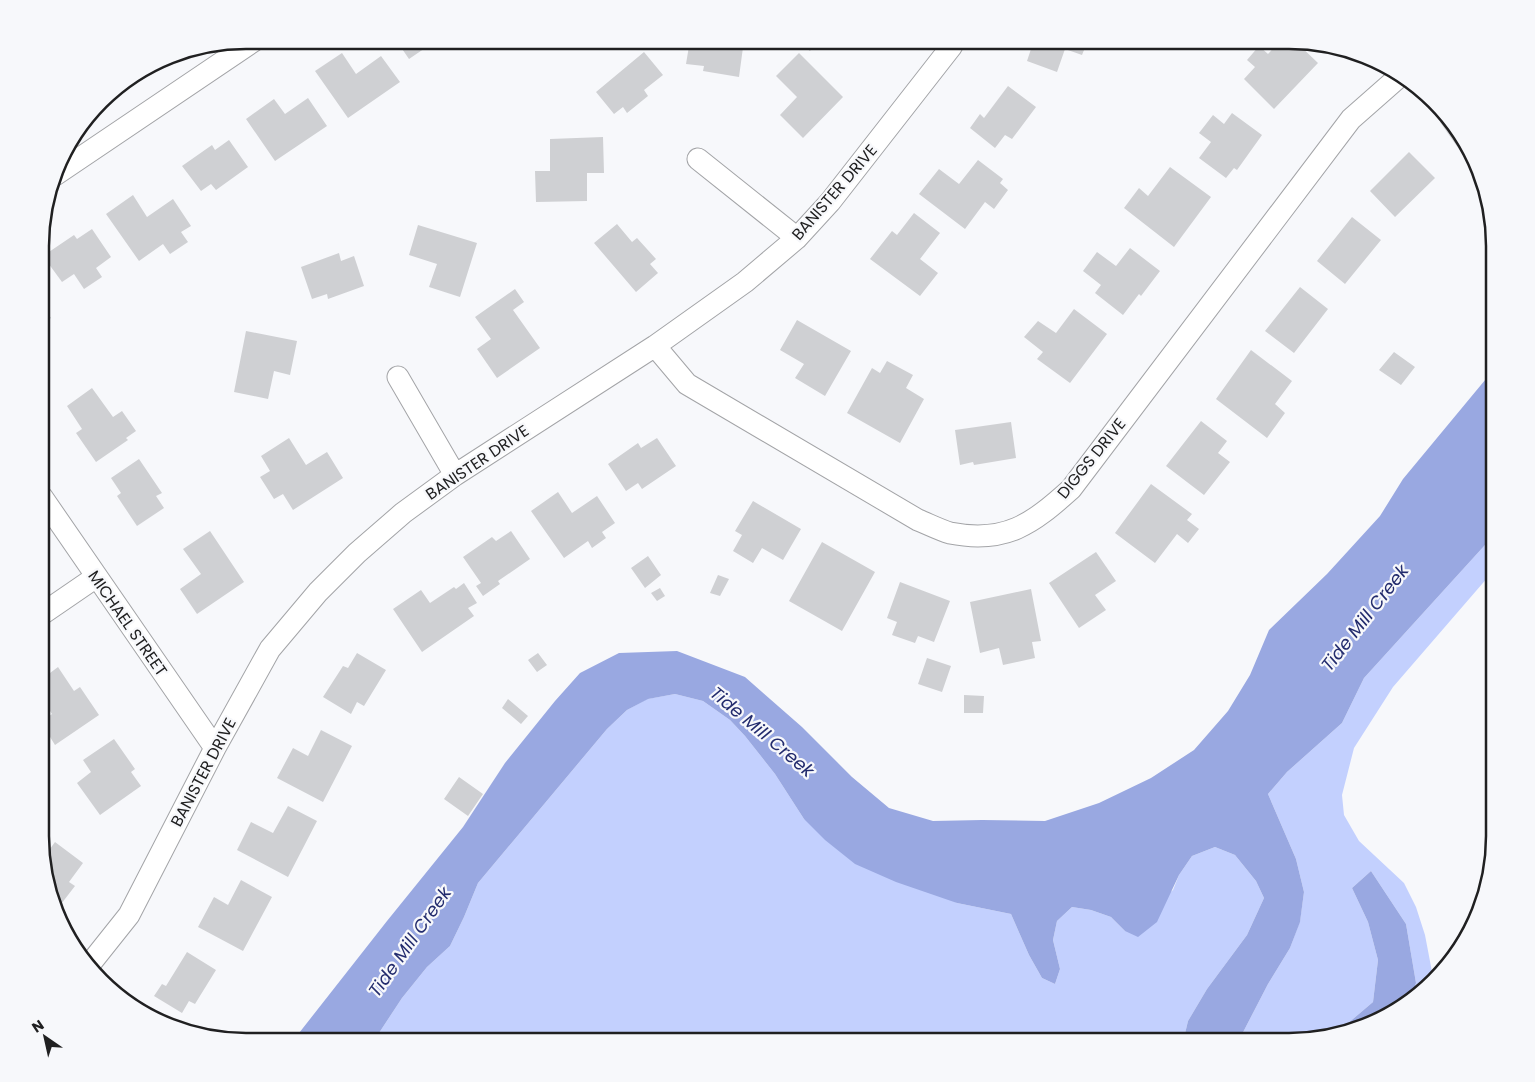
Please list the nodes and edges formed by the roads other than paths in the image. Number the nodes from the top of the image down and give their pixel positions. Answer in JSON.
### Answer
{"nodes":[{"id":1,"x":242,"y":49,"type":"edge"},
{"id":2,"x":950,"y":49,"type":"edge"},
{"id":3,"x":1397,"y":81,"type":"edge"},
{"id":4,"x":698,"y":159,"type":"dead end"},
{"id":5,"x":65,"y":167,"type":"edge"},
{"id":6,"x":797,"y":238,"type":"junction"},
{"id":7,"x":655,"y":346,"type":"junction"},
{"id":8,"x":398,"y":377,"type":"dead end"},
{"id":9,"x":455,"y":475,"type":"junction"},
{"id":10,"x":49,"y":507,"type":"edge"},
{"id":11,"x":96,"y":577,"type":"junction"},
{"id":12,"x":49,"y":609,"type":"edge"},
{"id":13,"x":215,"y":748,"type":"junction"},
{"id":14,"x":93,"y":960,"type":"edge"}],
"edges":[{"from":1,"to":5,"type":"street"},
{"from":2,"to":6,"type":"street","name":"BANISTER DRIVE"},
{"from":3,"to":7,"type":"street","name":"DIGGS DRIVE"},
{"from":4,"to":6,"type":"street"},
{"from":6,"to":7,"type":"street","name":"BANISTER DRIVE"},
{"from":7,"to":9,"type":"street","name":"BANISTER DRIVE"},
{"from":8,"to":9,"type":"street"},
{"from":9,"to":13,"type":"street","name":"BANISTER DRIVE"},
{"from":10,"to":11,"type":"street","name":"MICHAEL STREET"},
{"from":11,"to":12,"type":"street"},
{"from":11,"to":13,"type":"street","name":"MICHAEL STREET"},
{"from":13,"to":14,"type":"street","name":"BANISTER DRIVE"}]}
